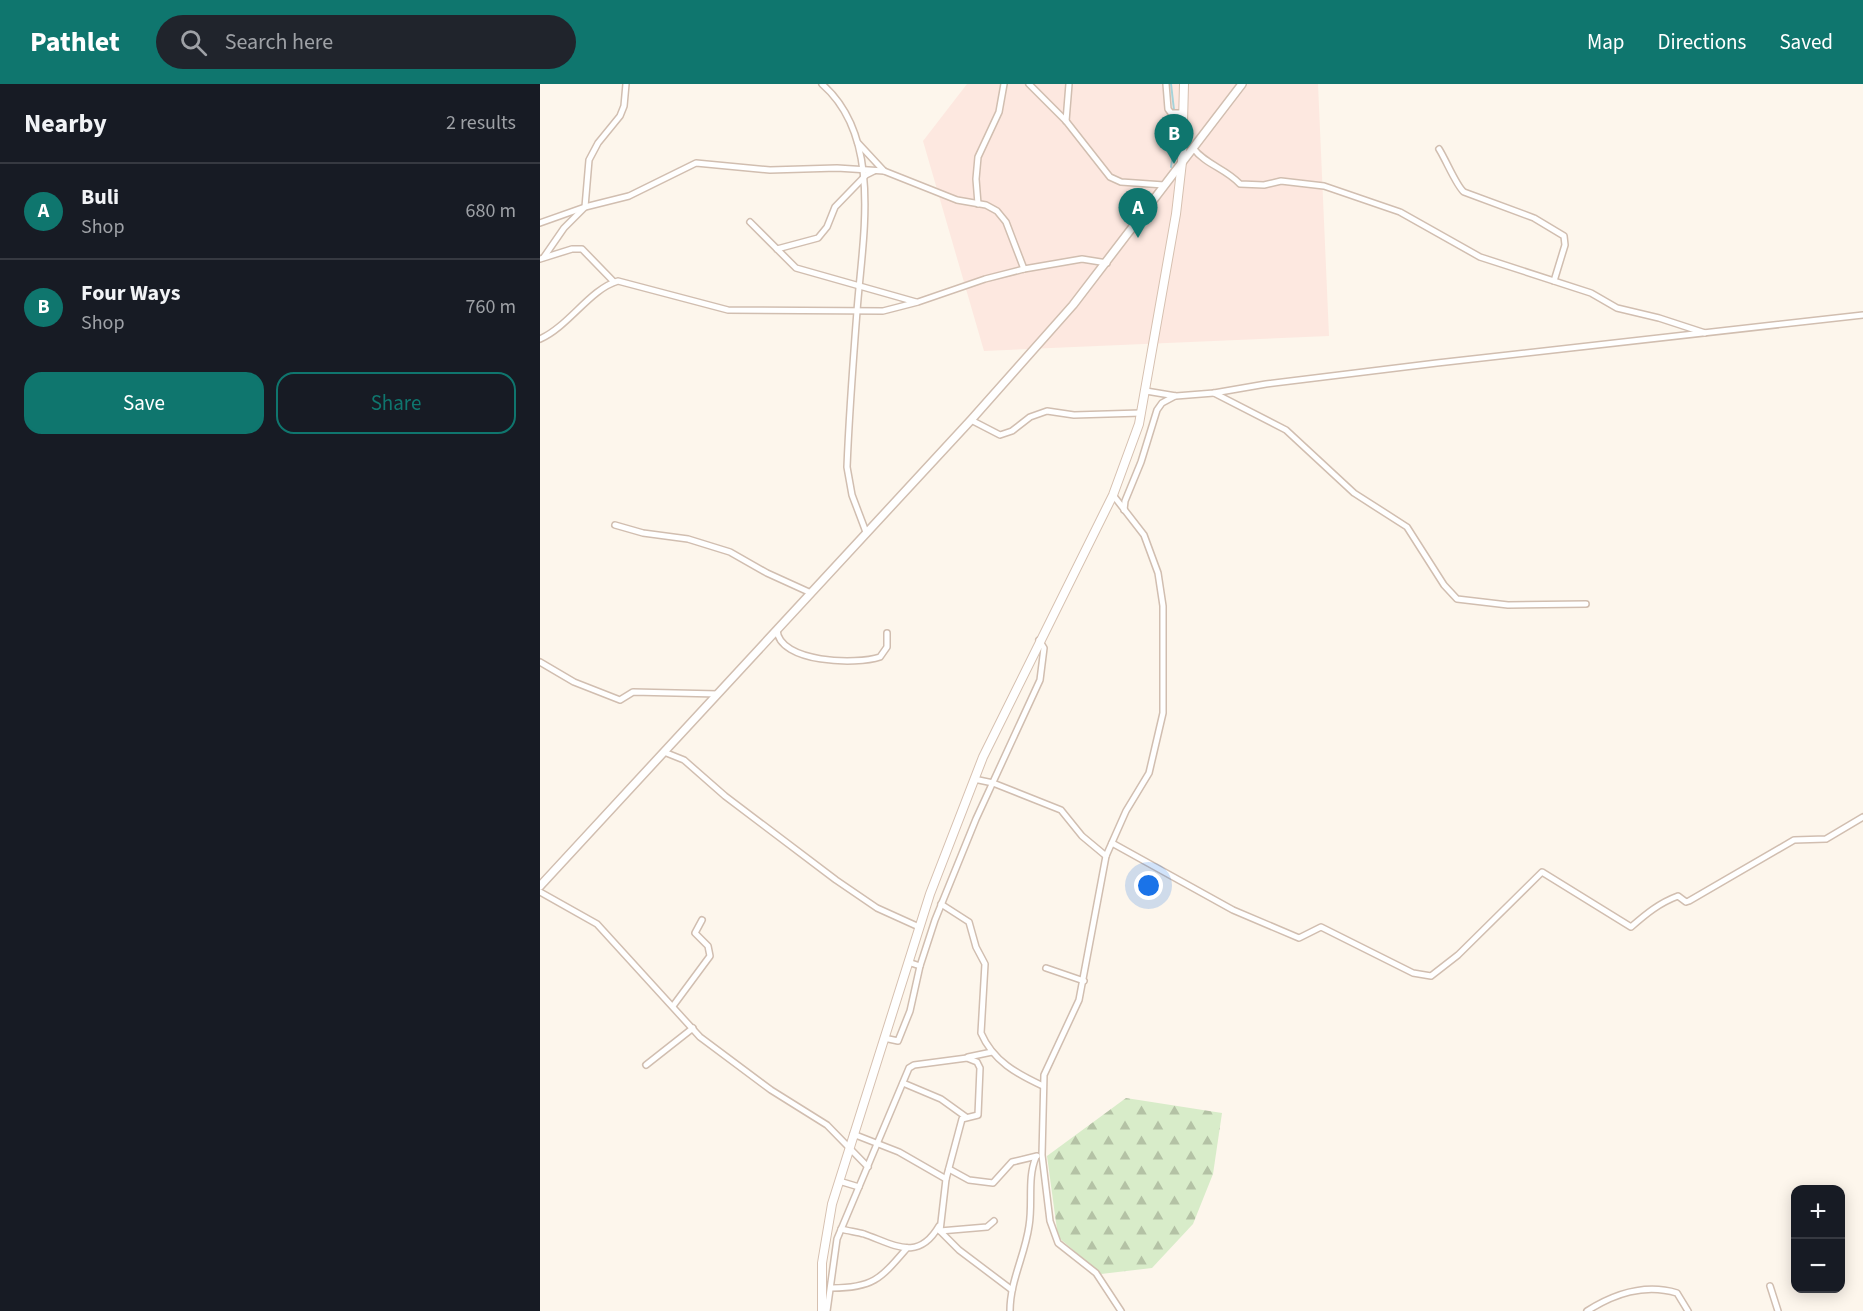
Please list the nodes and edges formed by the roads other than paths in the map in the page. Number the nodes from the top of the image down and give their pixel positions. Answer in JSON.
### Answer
{"nodes":[{"id":1,"x":626,"y":84,"type":"edge"},
{"id":2,"x":822,"y":84,"type":"edge"},
{"id":3,"x":1004,"y":84,"type":"edge"},
{"id":4,"x":1029,"y":84,"type":"edge"},
{"id":5,"x":1069,"y":84,"type":"edge"},
{"id":6,"x":1166,"y":84,"type":"edge"},
{"id":7,"x":1184,"y":84,"type":"edge"},
{"id":8,"x":1242,"y":84,"type":"edge"},
{"id":9,"x":1184,"y":113,"type":"junction"},
{"id":10,"x":1066,"y":121,"type":"junction"},
{"id":11,"x":857,"y":142,"type":"junction"},
{"id":12,"x":1193,"y":148,"type":"junction"},
{"id":13,"x":1439,"y":149,"type":"dead end"},
{"id":14,"x":1182,"y":162,"type":"junction"},
{"id":15,"x":862,"y":169,"type":"junction"},
{"id":16,"x":875,"y":170,"type":"junction"},
{"id":17,"x":884,"y":171,"type":"junction"},
{"id":18,"x":863,"y":180,"type":"junction"},
{"id":19,"x":1164,"y":185,"type":"junction"},
{"id":20,"x":978,"y":204,"type":"junction"},
{"id":21,"x":585,"y":207,"type":"junction"},
{"id":22,"x":750,"y":222,"type":"dead end"},
{"id":23,"x":540,"y":223,"type":"edge"},
{"id":24,"x":777,"y":249,"type":"junction"},
{"id":25,"x":542,"y":258,"type":"edge"},
{"id":26,"x":1107,"y":263,"type":"junction"},
{"id":27,"x":1024,"y":269,"type":"junction"},
{"id":28,"x":1554,"y":281,"type":"junction"},
{"id":29,"x":614,"y":282,"type":"junction"},
{"id":30,"x":859,"y":284,"type":"junction"},
{"id":31,"x":918,"y":302,"type":"junction"},
{"id":32,"x":857,"y":311,"type":"junction"},
{"id":33,"x":1863,"y":315,"type":"edge"},
{"id":34,"x":1707,"y":333,"type":"junction"},
{"id":35,"x":540,"y":339,"type":"edge"},
{"id":36,"x":1146,"y":391,"type":"junction"},
{"id":37,"x":1214,"y":393,"type":"junction"},
{"id":38,"x":1176,"y":396,"type":"junction"},
{"id":39,"x":1141,"y":413,"type":"junction"},
{"id":40,"x":970,"y":420,"type":"junction"},
{"id":41,"x":1113,"y":495,"type":"junction"},
{"id":42,"x":1124,"y":511,"type":"junction"},
{"id":43,"x":615,"y":525,"type":"dead end"},
{"id":44,"x":866,"y":532,"type":"junction"},
{"id":45,"x":811,"y":593,"type":"junction"},
{"id":46,"x":1586,"y":604,"type":"dead end"},
{"id":47,"x":777,"y":630,"type":"junction"},
{"id":48,"x":887,"y":633,"type":"dead end"},
{"id":49,"x":1040,"y":640,"type":"junction"},
{"id":50,"x":540,"y":662,"type":"edge"},
{"id":51,"x":718,"y":694,"type":"junction"},
{"id":52,"x":664,"y":752,"type":"junction"},
{"id":53,"x":974,"y":779,"type":"junction"},
{"id":54,"x":993,"y":783,"type":"junction"},
{"id":55,"x":1863,"y":817,"type":"edge"},
{"id":56,"x":1112,"y":843,"type":"junction"},
{"id":57,"x":1106,"y":856,"type":"junction"},
{"id":58,"x":540,"y":886,"type":"edge"},
{"id":59,"x":540,"y":892,"type":"edge"},
{"id":60,"x":941,"y":904,"type":"junction"},
{"id":61,"x":702,"y":920,"type":"dead end"},
{"id":62,"x":919,"y":927,"type":"junction"},
{"id":63,"x":908,"y":962,"type":"junction"},
{"id":64,"x":920,"y":966,"type":"junction"},
{"id":65,"x":1046,"y":968,"type":"dead end"},
{"id":66,"x":1084,"y":981,"type":"junction"},
{"id":67,"x":673,"y":1006,"type":"junction"},
{"id":68,"x":693,"y":1028,"type":"junction"},
{"id":69,"x":884,"y":1038,"type":"junction"},
{"id":70,"x":992,"y":1052,"type":"junction"},
{"id":71,"x":967,"y":1058,"type":"junction"},
{"id":72,"x":646,"y":1065,"type":"dead end"},
{"id":73,"x":903,"y":1083,"type":"junction"},
{"id":74,"x":1043,"y":1086,"type":"junction"},
{"id":75,"x":966,"y":1117,"type":"junction"},
{"id":76,"x":853,"y":1134,"type":"junction"},
{"id":77,"x":879,"y":1142,"type":"junction"},
{"id":78,"x":849,"y":1148,"type":"junction"},
{"id":79,"x":1039,"y":1156,"type":"junction"},
{"id":80,"x":868,"y":1167,"type":"junction"},
{"id":81,"x":949,"y":1170,"type":"junction"},
{"id":82,"x":946,"y":1179,"type":"junction"},
{"id":83,"x":839,"y":1181,"type":"junction"},
{"id":84,"x":859,"y":1187,"type":"junction"},
{"id":85,"x":994,"y":1221,"type":"dead end"},
{"id":86,"x":841,"y":1229,"type":"junction"},
{"id":87,"x":940,"y":1229,"type":"junction"},
{"id":88,"x":907,"y":1248,"type":"junction"},
{"id":89,"x":1770,"y":1286,"type":"dead end"},
{"id":90,"x":832,"y":1288,"type":"junction"},
{"id":91,"x":1012,"y":1290,"type":"junction"},
{"id":92,"x":822,"y":1311,"type":"edge"},
{"id":93,"x":828,"y":1311,"type":"edge"},
{"id":94,"x":1010,"y":1311,"type":"edge"},
{"id":95,"x":1121,"y":1311,"type":"edge"},
{"id":96,"x":1587,"y":1311,"type":"edge"},
{"id":97,"x":1688,"y":1311,"type":"edge"},
{"id":98,"x":1778,"y":1311,"type":"edge"}],
"edges":[{"from":1,"to":21,"type":"street"},
{"from":2,"to":11,"type":"street"},
{"from":3,"to":20,"type":"street"},
{"from":4,"to":10,"type":"street"},
{"from":5,"to":10,"type":"street"},
{"from":6,"to":9,"type":"street"},
{"from":7,"to":9,"type":"main road"},
{"from":8,"to":12,"type":"street"},
{"from":9,"to":14,"type":"main road"},
{"from":10,"to":19,"type":"street"},
{"from":11,"to":15,"type":"street"},
{"from":11,"to":17,"type":"street"},
{"from":12,"to":14,"type":"street"},
{"from":12,"to":28,"type":"street"},
{"from":13,"to":28,"type":"street"},
{"from":14,"to":19,"type":"street"},
{"from":14,"to":36,"type":"main road"},
{"from":15,"to":16,"type":"street"},
{"from":15,"to":18,"type":"street"},
{"from":15,"to":21,"type":"street"},
{"from":16,"to":17,"type":"street"},
{"from":16,"to":18,"type":"street"},
{"from":17,"to":20,"type":"street"},
{"from":18,"to":24,"type":"street"},
{"from":18,"to":30,"type":"street"},
{"from":19,"to":26,"type":"street"},
{"from":20,"to":27,"type":"street"},
{"from":21,"to":23,"type":"street"},
{"from":21,"to":25,"type":"street"},
{"from":22,"to":24,"type":"street"},
{"from":24,"to":30,"type":"street"},
{"from":25,"to":29,"type":"street"},
{"from":26,"to":27,"type":"street"},
{"from":26,"to":40,"type":"street"},
{"from":27,"to":31,"type":"street"},
{"from":28,"to":34,"type":"street"},
{"from":29,"to":32,"type":"street"},
{"from":29,"to":35,"type":"street"},
{"from":30,"to":31,"type":"street"},
{"from":30,"to":32,"type":"street"},
{"from":31,"to":32,"type":"street"},
{"from":32,"to":44,"type":"street"},
{"from":33,"to":34,"type":"street"},
{"from":34,"to":37,"type":"street"},
{"from":36,"to":38,"type":"street"},
{"from":36,"to":39,"type":"main road"},
{"from":37,"to":38,"type":"street"},
{"from":37,"to":46,"type":"street"},
{"from":38,"to":42,"type":"street"},
{"from":39,"to":40,"type":"street"},
{"from":39,"to":41,"type":"main road"},
{"from":40,"to":44,"type":"street"},
{"from":41,"to":42,"type":"street"},
{"from":41,"to":49,"type":"main road"},
{"from":42,"to":56,"type":"street"},
{"from":43,"to":45,"type":"street"},
{"from":44,"to":45,"type":"street"},
{"from":45,"to":47,"type":"street"},
{"from":47,"to":48,"type":"street"},
{"from":47,"to":51,"type":"street"},
{"from":49,"to":53,"type":"main road"},
{"from":49,"to":54,"type":"street"},
{"from":50,"to":51,"type":"street"},
{"from":51,"to":52,"type":"street"},
{"from":52,"to":58,"type":"street"},
{"from":52,"to":62,"type":"street"},
{"from":53,"to":54,"type":"street"},
{"from":53,"to":62,"type":"main road"},
{"from":54,"to":57,"type":"street"},
{"from":54,"to":60,"type":"street"},
{"from":55,"to":56,"type":"street"},
{"from":56,"to":57,"type":"street"},
{"from":57,"to":66,"type":"street"},
{"from":59,"to":67,"type":"street"},
{"from":60,"to":64,"type":"street"},
{"from":60,"to":70,"type":"street"},
{"from":61,"to":67,"type":"street"},
{"from":62,"to":63,"type":"main road"},
{"from":63,"to":64,"type":"street"},
{"from":63,"to":69,"type":"main road"},
{"from":64,"to":69,"type":"street"},
{"from":65,"to":66,"type":"street"},
{"from":66,"to":74,"type":"street"},
{"from":67,"to":68,"type":"street"},
{"from":68,"to":72,"type":"street"},
{"from":68,"to":78,"type":"street"},
{"from":69,"to":76,"type":"main road"},
{"from":70,"to":71,"type":"street"},
{"from":70,"to":74,"type":"street"},
{"from":71,"to":73,"type":"street"},
{"from":71,"to":75,"type":"street"},
{"from":73,"to":75,"type":"street"},
{"from":73,"to":77,"type":"street"},
{"from":74,"to":79,"type":"street"},
{"from":75,"to":81,"type":"street"},
{"from":76,"to":77,"type":"street"},
{"from":76,"to":78,"type":"main road"},
{"from":77,"to":80,"type":"street"},
{"from":77,"to":82,"type":"street"},
{"from":78,"to":80,"type":"street"},
{"from":78,"to":83,"type":"main road"},
{"from":79,"to":81,"type":"street"},
{"from":79,"to":91,"type":"street"},
{"from":79,"to":95,"type":"street"},
{"from":80,"to":84,"type":"street"},
{"from":81,"to":82,"type":"street"},
{"from":82,"to":87,"type":"street"},
{"from":83,"to":84,"type":"street"},
{"from":83,"to":92,"type":"main road"},
{"from":84,"to":86,"type":"street"},
{"from":85,"to":87,"type":"street"},
{"from":86,"to":88,"type":"street"},
{"from":86,"to":90,"type":"street"},
{"from":87,"to":88,"type":"street"},
{"from":87,"to":91,"type":"street"},
{"from":88,"to":90,"type":"street"},
{"from":89,"to":98,"type":"street"},
{"from":90,"to":93,"type":"street"},
{"from":91,"to":94,"type":"street"},
{"from":96,"to":97,"type":"street"}]}
